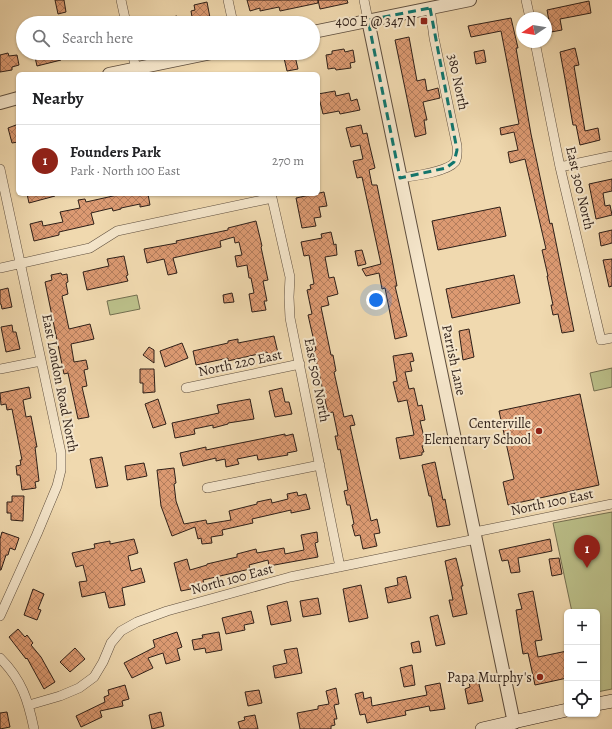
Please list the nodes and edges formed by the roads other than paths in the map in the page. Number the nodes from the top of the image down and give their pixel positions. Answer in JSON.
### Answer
{"nodes":[{"id":1,"x":121,"y":0,"type":"edge"},
{"id":2,"x":228,"y":0,"type":"edge"},
{"id":3,"x":364,"y":0,"type":"edge"},
{"id":4,"x":470,"y":0,"type":"edge"},
{"id":5,"x":526,"y":0,"type":"edge"},
{"id":6,"x":430,"y":8,"type":"junction"},
{"id":7,"x":529,"y":12,"type":"edge"},
{"id":8,"x":124,"y":16,"type":"edge"},
{"id":9,"x":231,"y":16,"type":"edge"},
{"id":10,"x":368,"y":20,"type":"junction"},
{"id":11,"x":320,"y":30,"type":"edge"},
{"id":12,"x":536,"y":48,"type":"edge"},
{"id":13,"x":134,"y":60,"type":"edge"},
{"id":14,"x":176,"y":60,"type":"edge"},
{"id":15,"x":136,"y":68,"type":"junction"},
{"id":16,"x":118,"y":72,"type":"edge"},
{"id":17,"x":16,"y":99,"type":"edge"},
{"id":18,"x":0,"y":103,"type":"edge"},
{"id":19,"x":612,"y":156,"type":"edge"},
{"id":20,"x":560,"y":167,"type":"junction"},
{"id":21,"x":0,"y":169,"type":"edge"},
{"id":22,"x":400,"y":178,"type":"junction"},
{"id":23,"x":21,"y":263,"type":"junction"},
{"id":24,"x":0,"y":268,"type":"edge"},
{"id":25,"x":612,"y":338,"type":"edge"},
{"id":26,"x":42,"y":361,"type":"junction"},
{"id":27,"x":300,"y":364,"type":"junction"},
{"id":28,"x":0,"y":369,"type":"edge"},
{"id":29,"x":186,"y":388,"type":"dead end"},
{"id":30,"x":320,"y":465,"type":"junction"},
{"id":31,"x":207,"y":488,"type":"dead end"},
{"id":32,"x":612,"y":504,"type":"edge"},
{"id":33,"x":475,"y":536,"type":"junction"},
{"id":34,"x":340,"y":567,"type":"junction"},
{"id":35,"x":0,"y":616,"type":"edge"},
{"id":36,"x":0,"y":658,"type":"edge"},
{"id":37,"x":612,"y":701,"type":"edge"},
{"id":38,"x":600,"y":703,"type":"edge"},
{"id":39,"x":29,"y":705,"type":"junction"},
{"id":40,"x":564,"y":711,"type":"edge"},
{"id":41,"x":514,"y":726,"type":"edge"},
{"id":42,"x":34,"y":729,"type":"edge"},
{"id":43,"x":482,"y":729,"type":"edge"}],
"edges":[{"from":1,"to":8,"type":"street"},
{"from":2,"to":9,"type":"street"},
{"from":3,"to":10,"type":"street"},
{"from":4,"to":6,"type":"street"},
{"from":5,"to":7,"type":"street"},
{"from":6,"to":10,"type":"street"},
{"from":6,"to":22,"type":"street","name":"380 North"},
{"from":10,"to":11,"type":"street"},
{"from":10,"to":22,"type":"street","name":"Parrish Lane"},
{"from":12,"to":20,"type":"street","name":"East 300 North"},
{"from":13,"to":15,"type":"street"},
{"from":14,"to":15,"type":"street"},
{"from":15,"to":16,"type":"street"},
{"from":17,"to":18,"type":"street"},
{"from":19,"to":20,"type":"street"},
{"from":20,"to":25,"type":"street","name":"East 300 North"},
{"from":21,"to":23,"type":"street","name":"East London Road North"},
{"from":22,"to":33,"type":"street","name":"Parrish Lane"},
{"from":23,"to":24,"type":"street"},
{"from":23,"to":26,"type":"street","name":"East London Road North"},
{"from":23,"to":27,"type":"street","name":"East 500 North"},
{"from":26,"to":28,"type":"street"},
{"from":26,"to":35,"type":"street","name":"East London Road North"},
{"from":27,"to":29,"type":"street","name":"North 220 East"},
{"from":27,"to":30,"type":"street","name":"East 500 North"},
{"from":30,"to":31,"type":"street"},
{"from":30,"to":34,"type":"street","name":"East 500 North"},
{"from":32,"to":33,"type":"street","name":"North 100 East"},
{"from":33,"to":34,"type":"street","name":"North 100 East"},
{"from":33,"to":41,"type":"street","name":"Parrish Lane"},
{"from":34,"to":39,"type":"street","name":"North 100 East"},
{"from":36,"to":39,"type":"street"},
{"from":37,"to":38,"type":"main road"},
{"from":39,"to":42,"type":"street"},
{"from":40,"to":41,"type":"main road"},
{"from":41,"to":43,"type":"main road"}]}
